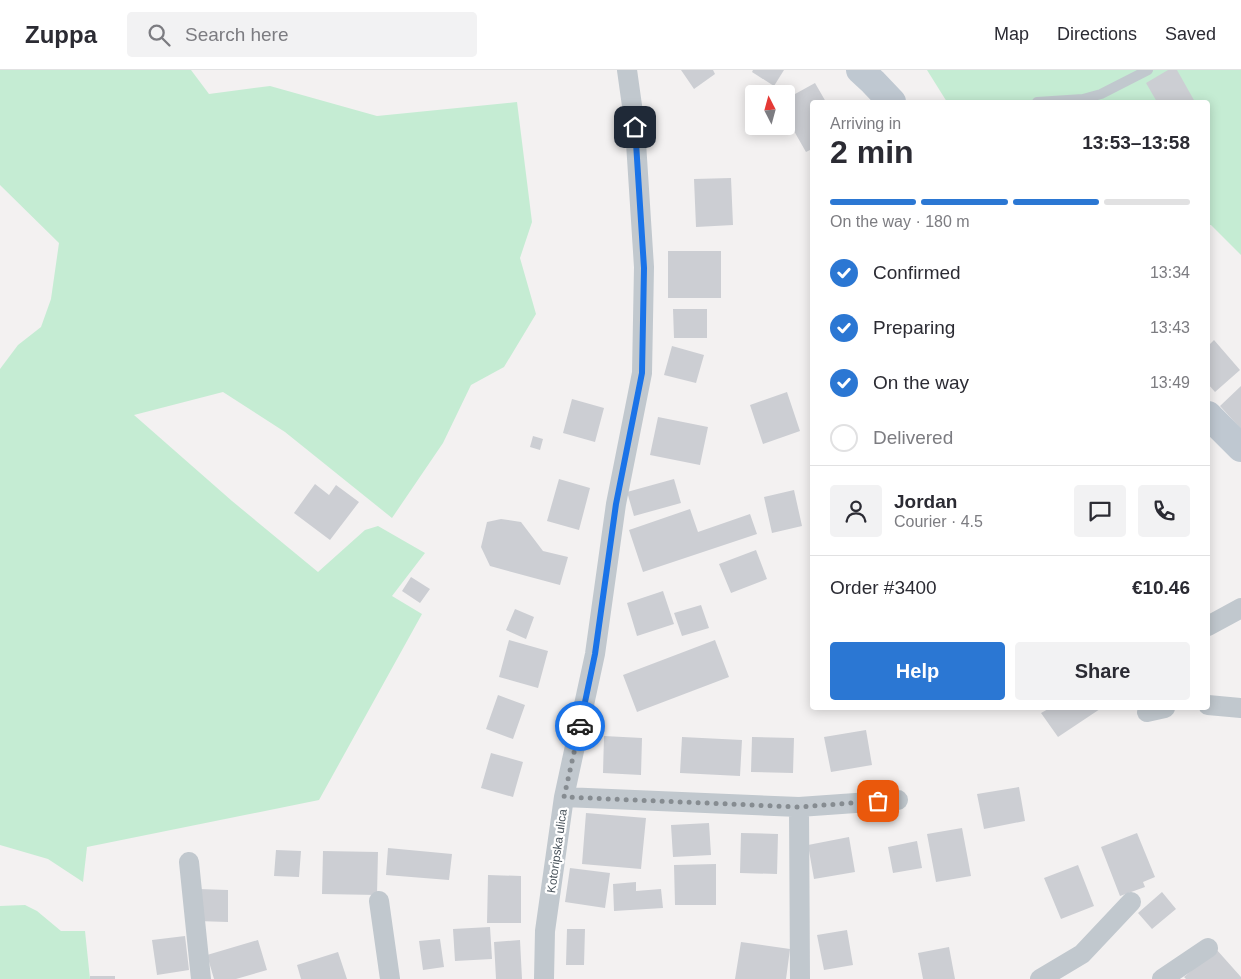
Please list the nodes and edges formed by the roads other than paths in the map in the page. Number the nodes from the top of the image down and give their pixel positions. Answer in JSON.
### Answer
{"nodes":[{"id":1,"x":627,"y":70,"type":"edge"},
{"id":2,"x":860,"y":70,"type":"edge"},
{"id":3,"x":1148,"y":70,"type":"edge"},
{"id":4,"x":890,"y":100,"type":"edge"},
{"id":5,"x":1068,"y":100,"type":"edge"},
{"id":6,"x":1210,"y":417,"type":"edge"},
{"id":7,"x":1241,"y":448,"type":"edge"},
{"id":8,"x":1241,"y":608,"type":"edge"},
{"id":9,"x":1210,"y":625,"type":"edge"},
{"id":10,"x":1210,"y":705,"type":"edge"},
{"id":11,"x":1241,"y":708,"type":"edge"},
{"id":12,"x":564,"y":797,"type":"junction"},
{"id":13,"x":898,"y":800,"type":"dead end"},
{"id":14,"x":799,"y":807,"type":"junction"},
{"id":15,"x":189,"y":862,"type":"dead end"},
{"id":16,"x":379,"y":901,"type":"dead end"},
{"id":17,"x":1131,"y":902,"type":"dead end"},
{"id":18,"x":1208,"y":948,"type":"dead end"},
{"id":19,"x":201,"y":979,"type":"edge"},
{"id":20,"x":390,"y":979,"type":"edge"},
{"id":21,"x":544,"y":979,"type":"edge"},
{"id":22,"x":800,"y":979,"type":"edge"},
{"id":23,"x":1040,"y":979,"type":"edge"},
{"id":24,"x":1162,"y":979,"type":"edge"}],
"edges":[{"from":1,"to":12,"type":"street","name":"Kotoripska ulica"},
{"from":2,"to":4,"type":"street"},
{"from":3,"to":5,"type":"lane"},
{"from":6,"to":7,"type":"street"},
{"from":8,"to":9,"type":"street"},
{"from":10,"to":11,"type":"street"},
{"from":12,"to":14,"type":"street"},
{"from":12,"to":21,"type":"street","name":"Kotoripska ulica"},
{"from":13,"to":14,"type":"street"},
{"from":14,"to":22,"type":"street"},
{"from":15,"to":19,"type":"street"},
{"from":16,"to":20,"type":"street"},
{"from":17,"to":23,"type":"street"},
{"from":18,"to":24,"type":"street"}]}
